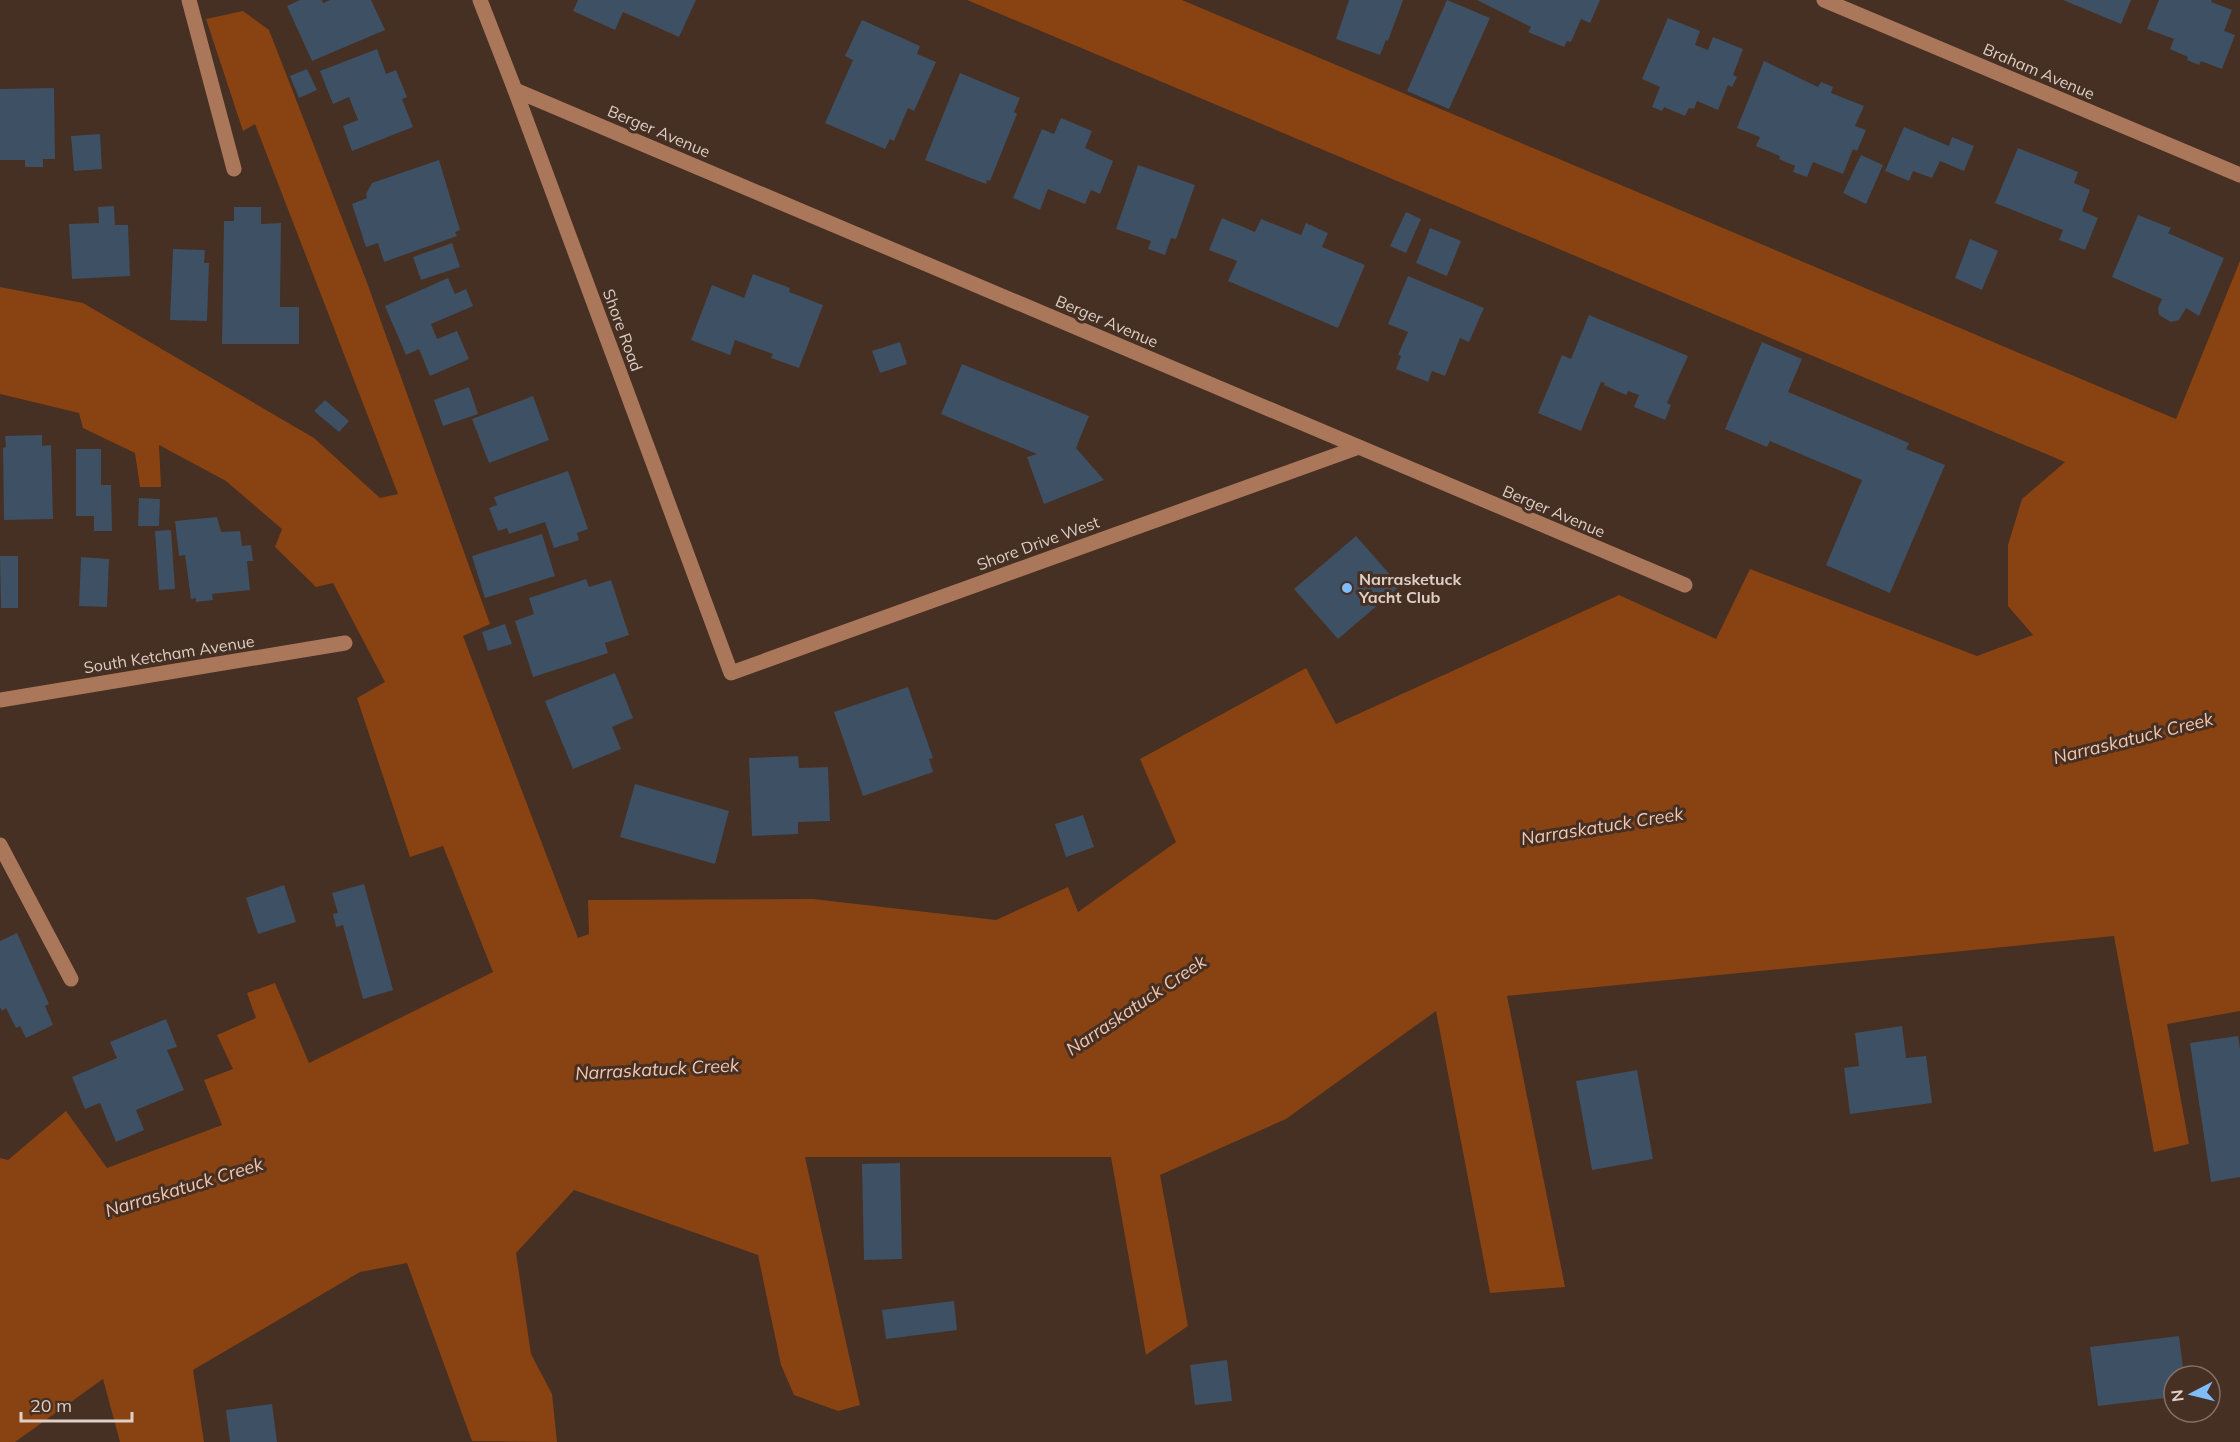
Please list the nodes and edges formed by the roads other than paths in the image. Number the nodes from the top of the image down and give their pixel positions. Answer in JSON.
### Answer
{"nodes":[{"id":1,"x":189,"y":0,"type":"edge"},
{"id":2,"x":480,"y":0,"type":"edge"},
{"id":3,"x":1824,"y":0,"type":"edge"},
{"id":4,"x":515,"y":90,"type":"junction"},
{"id":5,"x":234,"y":169,"type":"dead end"},
{"id":6,"x":2240,"y":175,"type":"edge"},
{"id":7,"x":1359,"y":447,"type":"junction"},
{"id":8,"x":1685,"y":585,"type":"dead end"},
{"id":9,"x":345,"y":643,"type":"dead end"},
{"id":10,"x":731,"y":673,"type":"joint"},
{"id":11,"x":0,"y":700,"type":"edge"},
{"id":12,"x":0,"y":846,"type":"edge"},
{"id":13,"x":71,"y":979,"type":"dead end"}],
"edges":[{"from":1,"to":5,"type":"street"},
{"from":2,"to":4,"type":"street","name":"Shore Road"},
{"from":3,"to":6,"type":"street","name":"Braham Avenue"},
{"from":4,"to":7,"type":"street","name":"Berger Avenue"},
{"from":4,"to":10,"type":"street","name":"Shore Road"},
{"from":7,"to":8,"type":"street","name":"Berger Avenue"},
{"from":7,"to":10,"type":"street","name":"Shore Drive West"},
{"from":9,"to":11,"type":"street","name":"South Ketcham Avenue"},
{"from":12,"to":13,"type":"street"}]}
